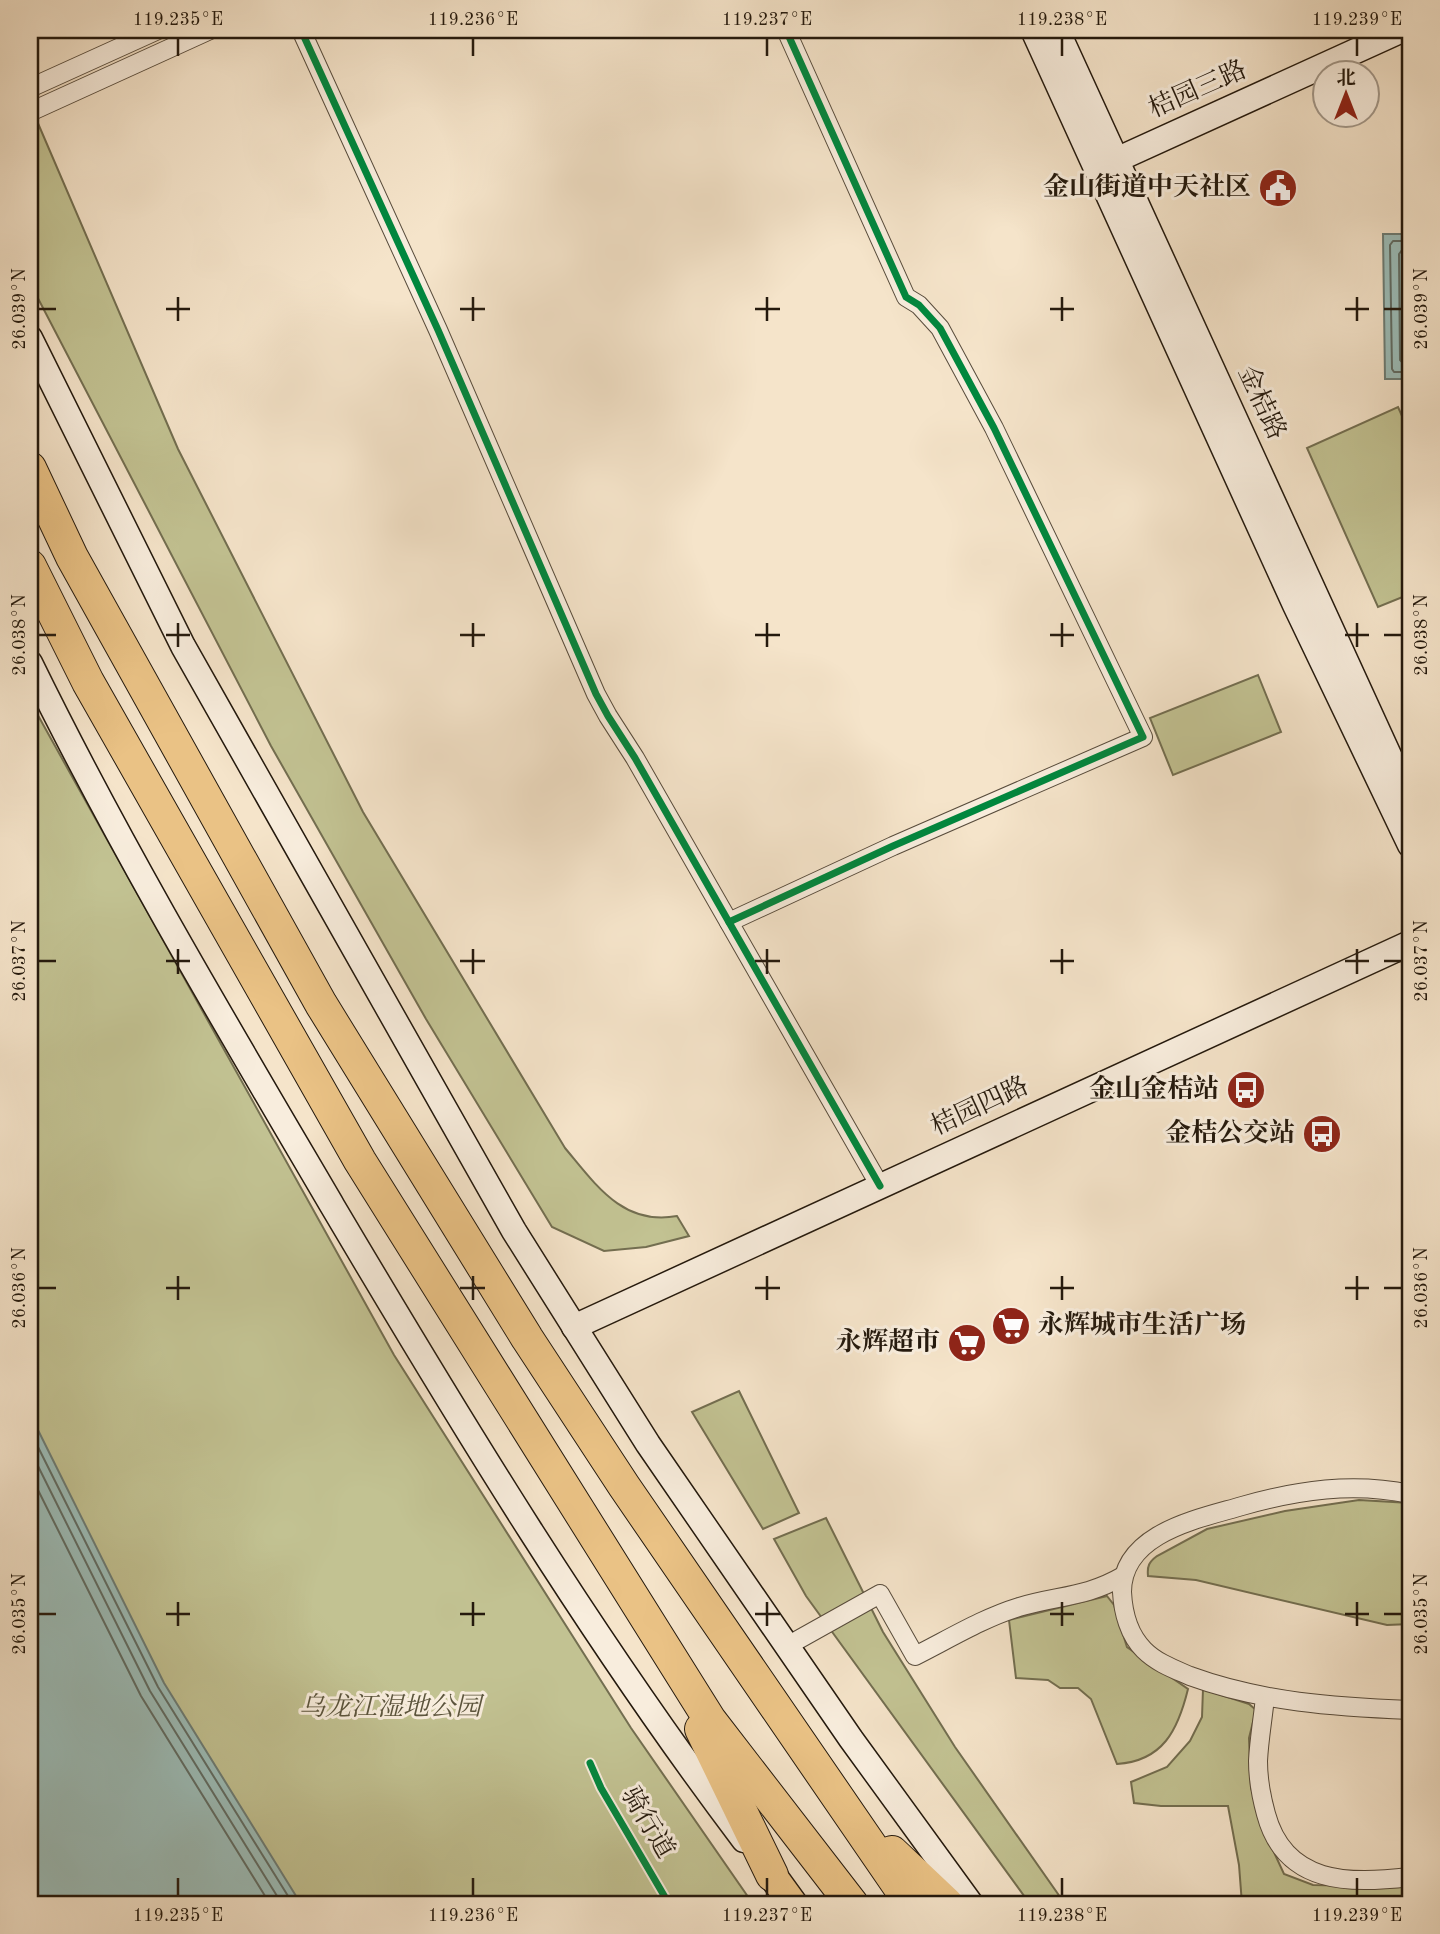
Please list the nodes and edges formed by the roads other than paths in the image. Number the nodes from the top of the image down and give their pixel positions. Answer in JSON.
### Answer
{"nodes":[{"id":1,"x":158,"y":30,"type":"edge"},
{"id":2,"x":210,"y":30,"type":"edge"},
{"id":3,"x":301,"y":30,"type":"edge"},
{"id":4,"x":786,"y":30,"type":"edge"},
{"id":5,"x":1033,"y":30,"type":"edge"},
{"id":6,"x":1057,"y":30,"type":"edge"},
{"id":7,"x":1402,"y":30,"type":"edge"},
{"id":8,"x":30,"y":88,"type":"edge"},
{"id":9,"x":30,"y":112,"type":"edge"},
{"id":10,"x":1106,"y":164,"type":"junction"},
{"id":11,"x":30,"y":338,"type":"edge"},
{"id":12,"x":30,"y":468,"type":"edge"},
{"id":13,"x":30,"y":566,"type":"edge"},
{"id":14,"x":30,"y":663,"type":"edge"},
{"id":15,"x":1410,"y":801,"type":"edge"},
{"id":16,"x":1410,"y":845,"type":"edge"},
{"id":17,"x":729,"y":922,"type":"junction"},
{"id":18,"x":1410,"y":943,"type":"edge"},
{"id":19,"x":880,"y":1186,"type":"junction"},
{"id":20,"x":574,"y":1327,"type":"junction"},
{"id":21,"x":1410,"y":1494,"type":"edge"},
{"id":22,"x":1123,"y":1576,"type":"junction"},
{"id":23,"x":648,"y":1621,"type":"junction"},
{"id":24,"x":787,"y":1646,"type":"junction"},
{"id":25,"x":1265,"y":1697,"type":"junction"},
{"id":26,"x":1410,"y":1710,"type":"edge"},
{"id":27,"x":815,"y":1765,"type":"junction"},
{"id":28,"x":772,"y":1875,"type":"junction"},
{"id":29,"x":1410,"y":1877,"type":"edge"},
{"id":30,"x":793,"y":1904,"type":"edge"},
{"id":31,"x":852,"y":1904,"type":"edge"},
{"id":32,"x":911,"y":1904,"type":"edge"},
{"id":33,"x":947,"y":1904,"type":"edge"},
{"id":34,"x":971,"y":1904,"type":"edge"}],
"edges":[{"from":1,"to":8,"type":"street"},
{"from":2,"to":9,"type":"street"},
{"from":3,"to":17,"type":"street"},
{"from":4,"to":17,"type":"street"},
{"from":5,"to":10,"type":"main road"},
{"from":6,"to":10,"type":"main road","name":"金桔路"},
{"from":7,"to":10,"type":"main road","name":"桔园三路"},
{"from":10,"to":15,"type":"main road","name":"金桔路"},
{"from":10,"to":16,"type":"main road"},
{"from":11,"to":20,"type":"main road"},
{"from":12,"to":27,"type":"highway"},
{"from":13,"to":23,"type":"highway"},
{"from":14,"to":28,"type":"main road"},
{"from":17,"to":19,"type":"street"},
{"from":18,"to":19,"type":"main road","name":"桔园四路"},
{"from":19,"to":20,"type":"main road","name":"桔园四路"},
{"from":20,"to":24,"type":"main road"},
{"from":21,"to":22,"type":"street"},
{"from":22,"to":24,"type":"street"},
{"from":22,"to":25,"type":"street"},
{"from":23,"to":28,"type":"highway"},
{"from":23,"to":31,"type":"highway"},
{"from":24,"to":34,"type":"main road"},
{"from":25,"to":26,"type":"street"},
{"from":25,"to":29,"type":"street"},
{"from":27,"to":32,"type":"highway"},
{"from":27,"to":33,"type":"highway"},
{"from":28,"to":30,"type":"main road"}]}
